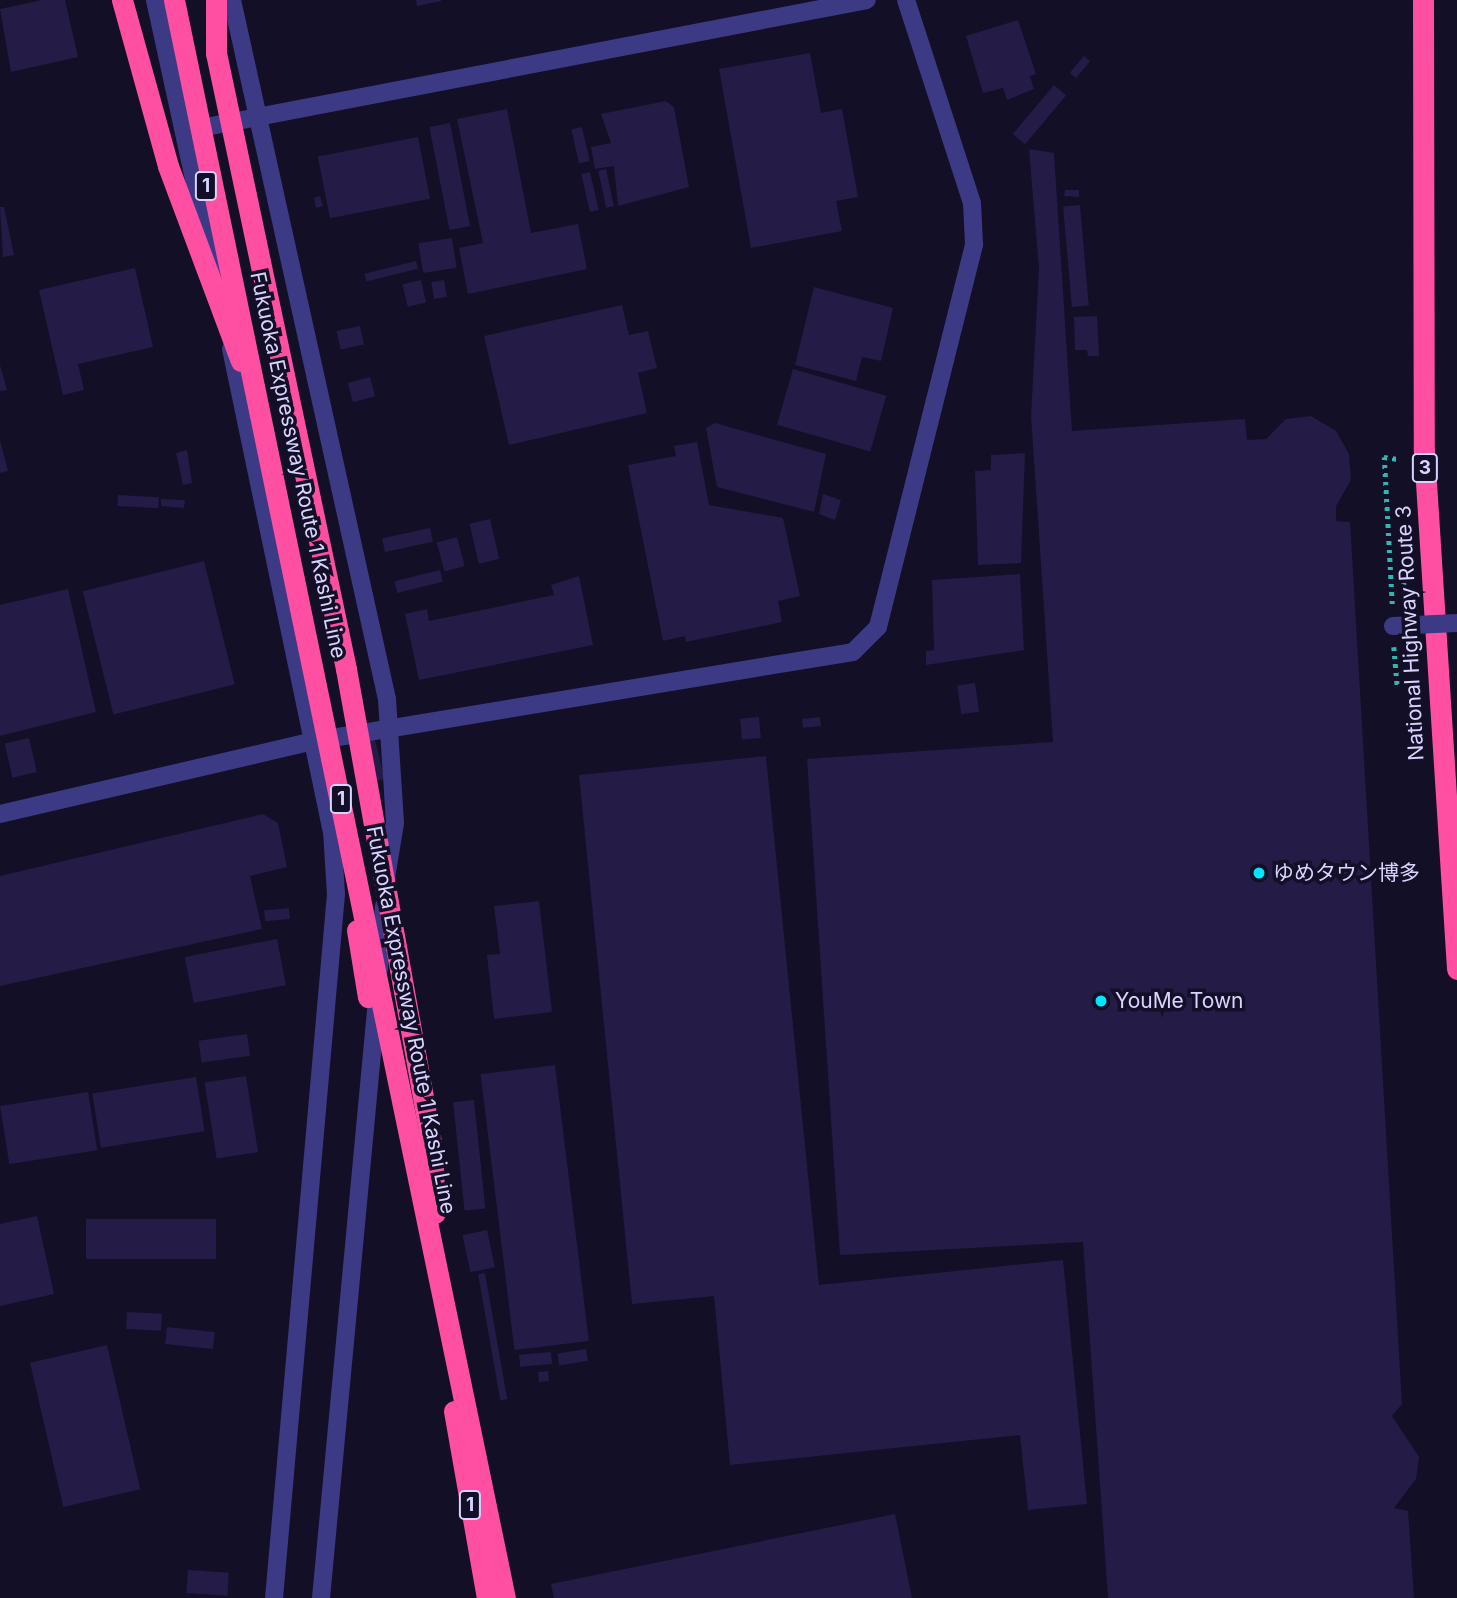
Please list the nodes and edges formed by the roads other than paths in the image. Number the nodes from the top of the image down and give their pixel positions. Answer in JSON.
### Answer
{"nodes":[{"id":1,"x":122,"y":0,"type":"edge"},
{"id":2,"x":155,"y":0,"type":"edge"},
{"id":3,"x":167,"y":0,"type":"edge"},
{"id":4,"x":174,"y":0,"type":"edge"},
{"id":5,"x":216,"y":0,"type":"edge"},
{"id":6,"x":232,"y":0,"type":"edge"},
{"id":7,"x":867,"y":0,"type":"edge"},
{"id":8,"x":906,"y":0,"type":"edge"},
{"id":9,"x":1423,"y":0,"type":"edge"},
{"id":10,"x":258,"y":115,"type":"junction"},
{"id":11,"x":185,"y":131,"type":"junction"},
{"id":12,"x":246,"y":373,"type":"junction"},
{"id":13,"x":1399,"y":622,"type":"road end"},
{"id":14,"x":1457,"y":623,"type":"edge"},
{"id":15,"x":391,"y":729,"type":"junction"},
{"id":16,"x":314,"y":741,"type":"junction"},
{"id":17,"x":0,"y":814,"type":"edge"},
{"id":18,"x":1457,"y":969,"type":"edge"},
{"id":19,"x":437,"y":1269,"type":"junction"},
{"id":20,"x":274,"y":1598,"type":"edge"},
{"id":21,"x":321,"y":1598,"type":"edge"},
{"id":22,"x":487,"y":1598,"type":"edge"},
{"id":23,"x":505,"y":1598,"type":"edge"}],
"edges":[{"from":1,"to":12,"type":"highway","bridge":true},
{"from":2,"to":11,"type":"street"},
{"from":3,"to":12,"type":"highway","name":"Fukuoka Expressway Route 1 Kashi Line","number":"1","bridge":true},
{"from":4,"to":19,"type":"highway","name":"Fukuoka Expressway Route 1 Kashi Line","number":"1","bridge":true},
{"from":5,"to":19,"type":"highway","bridge":true},
{"from":6,"to":10,"type":"street"},
{"from":7,"to":10,"type":"street"},
{"from":8,"to":15,"type":"street"},
{"from":9,"to":18,"type":"highway","name":"National Highway Route 3","number":"3"},
{"from":10,"to":11,"type":"street"},
{"from":10,"to":15,"type":"street"},
{"from":11,"to":16,"type":"street"},
{"from":12,"to":22,"type":"highway","name":"Fukuoka Expressway Route 1 Kashi Line","number":"1"},
{"from":13,"to":14,"type":"street","bridge":true},
{"from":15,"to":16,"type":"street"},
{"from":15,"to":21,"type":"street"},
{"from":16,"to":17,"type":"street"},
{"from":16,"to":20,"type":"street"},
{"from":19,"to":23,"type":"highway","name":"Fukuoka Expressway Route 1 Kashi Line","number":"1","bridge":true}]}
